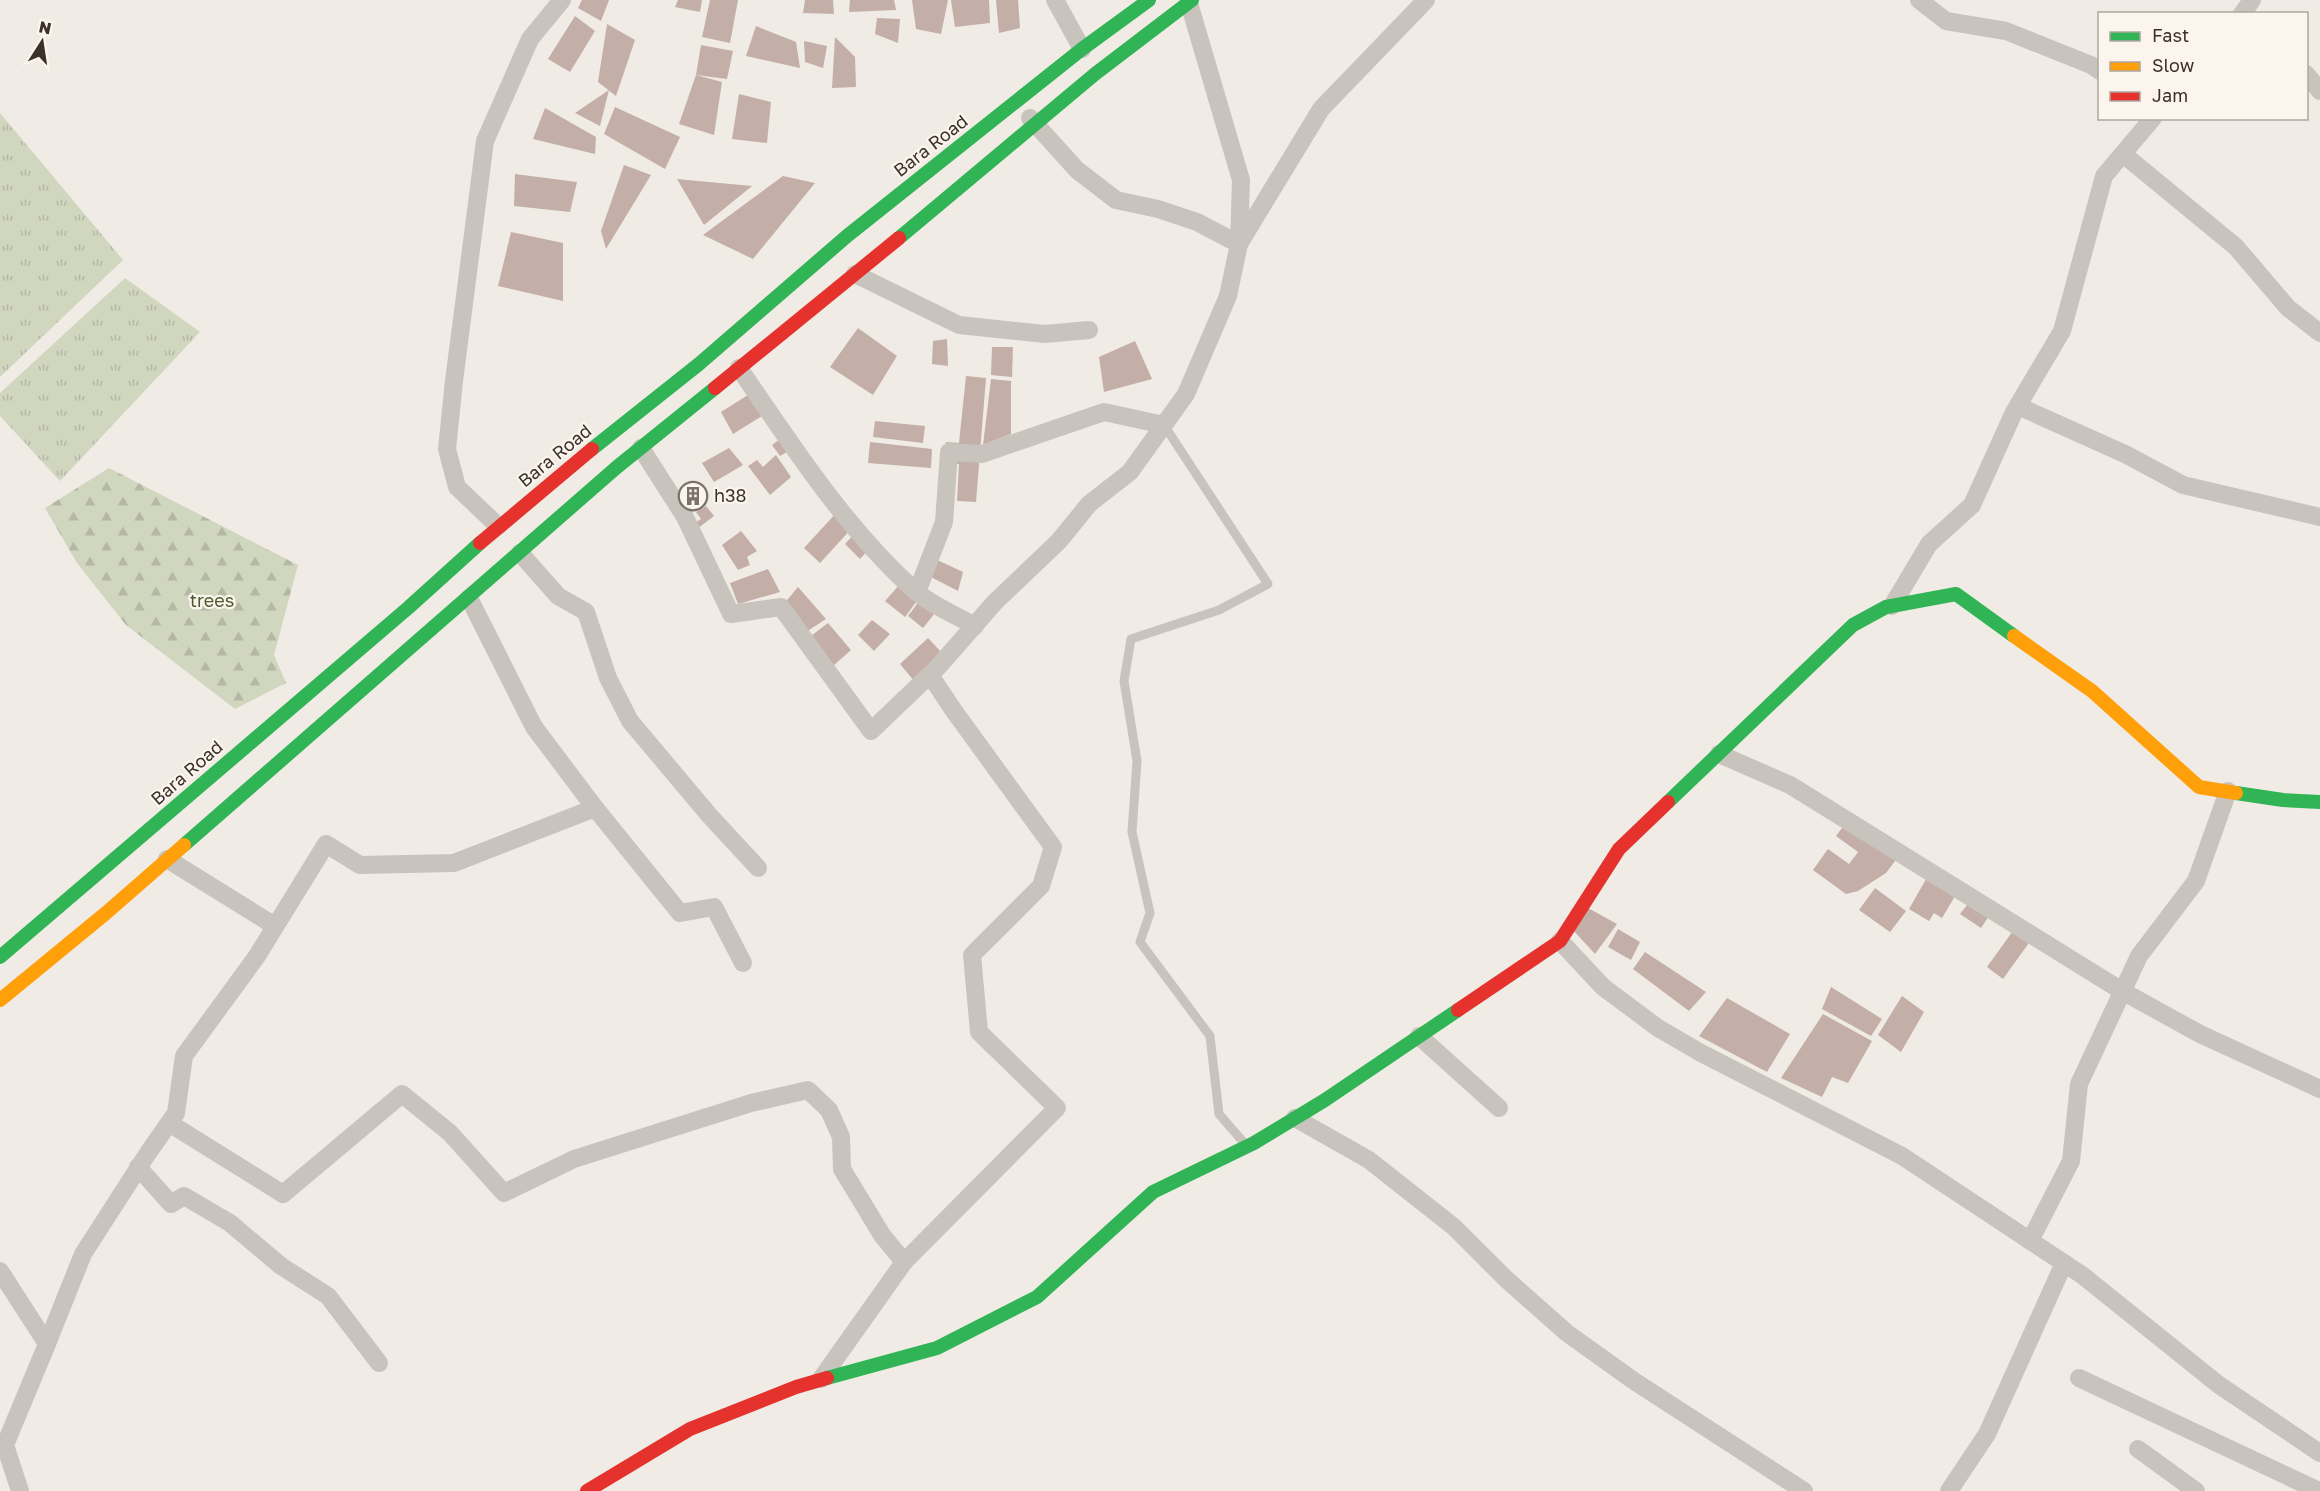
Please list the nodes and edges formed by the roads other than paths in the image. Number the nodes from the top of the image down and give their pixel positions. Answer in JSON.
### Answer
{"nodes":[{"id":1,"x":562,"y":0,"type":"edge"},
{"id":2,"x":1054,"y":0,"type":"edge"},
{"id":3,"x":1149,"y":0,"type":"edge"},
{"id":4,"x":1426,"y":0,"type":"edge"},
{"id":5,"x":1919,"y":0,"type":"edge"},
{"id":6,"x":1190,"y":1,"type":"edge"},
{"id":7,"x":1082,"y":49,"type":"junction"},
{"id":8,"x":2098,"y":69,"type":"edge"},
{"id":9,"x":2308,"y":75,"type":"edge"},
{"id":10,"x":2320,"y":92,"type":"edge"},
{"id":11,"x":1016,"y":102,"type":"junction"},
{"id":12,"x":2151,"y":120,"type":"edge"},
{"id":13,"x":1035,"y":124,"type":"junction"},
{"id":14,"x":2123,"y":154,"type":"junction"},
{"id":15,"x":967,"y":161,"type":"junction"},
{"id":16,"x":1239,"y":244,"type":"junction"},
{"id":17,"x":855,"y":274,"type":"junction"},
{"id":18,"x":1089,"y":330,"type":"dead end"},
{"id":19,"x":2320,"y":333,"type":"edge"},
{"id":20,"x":739,"y":368,"type":"junction"},
{"id":21,"x":2018,"y":406,"type":"junction"},
{"id":22,"x":1164,"y":425,"type":"junction"},
{"id":23,"x":641,"y":448,"type":"junction"},
{"id":24,"x":2320,"y":517,"type":"edge"},
{"id":25,"x":509,"y":540,"type":"junction"},
{"id":26,"x":917,"y":592,"type":"junction"},
{"id":27,"x":469,"y":598,"type":"junction"},
{"id":28,"x":1892,"y":606,"type":"junction"},
{"id":29,"x":975,"y":626,"type":"junction"},
{"id":30,"x":930,"y":675,"type":"junction"},
{"id":31,"x":1719,"y":754,"type":"junction"},
{"id":32,"x":2228,"y":791,"type":"junction"},
{"id":33,"x":2320,"y":802,"type":"edge"},
{"id":34,"x":595,"y":808,"type":"junction"},
{"id":35,"x":167,"y":859,"type":"junction"},
{"id":36,"x":758,"y":868,"type":"dead end"},
{"id":37,"x":275,"y":926,"type":"junction"},
{"id":38,"x":1560,"y":941,"type":"junction"},
{"id":39,"x":0,"y":957,"type":"edge"},
{"id":40,"x":743,"y":963,"type":"dead end"},
{"id":41,"x":2122,"y":991,"type":"junction"},
{"id":42,"x":0,"y":1000,"type":"edge"},
{"id":43,"x":1419,"y":1036,"type":"junction"},
{"id":44,"x":2320,"y":1089,"type":"edge"},
{"id":45,"x":1499,"y":1108,"type":"dead end"},
{"id":46,"x":1295,"y":1118,"type":"junction"},
{"id":47,"x":169,"y":1123,"type":"junction"},
{"id":48,"x":1247,"y":1146,"type":"junction"},
{"id":49,"x":138,"y":1167,"type":"junction"},
{"id":50,"x":2030,"y":1240,"type":"junction"},
{"id":51,"x":904,"y":1262,"type":"junction"},
{"id":52,"x":2064,"y":1263,"type":"junction"},
{"id":53,"x":0,"y":1271,"type":"edge"},
{"id":54,"x":47,"y":1344,"type":"junction"},
{"id":55,"x":379,"y":1363,"type":"dead end"},
{"id":56,"x":2079,"y":1378,"type":"dead end"},
{"id":57,"x":821,"y":1379,"type":"junction"},
{"id":58,"x":2138,"y":1449,"type":"dead end"},
{"id":59,"x":2320,"y":1453,"type":"edge"},
{"id":60,"x":20,"y":1491,"type":"edge"},
{"id":61,"x":587,"y":1491,"type":"edge"},
{"id":62,"x":1804,"y":1491,"type":"edge"},
{"id":63,"x":1949,"y":1491,"type":"edge"},
{"id":64,"x":2196,"y":1491,"type":"edge"},
{"id":65,"x":2319,"y":1491,"type":"edge"}],
"edges":[{"from":1,"to":25,"type":"street"},
{"from":2,"to":7,"type":"street"},
{"from":3,"to":7,"type":"main road","name":"Bara Road"},
{"from":4,"to":16,"type":"street"},
{"from":5,"to":8,"type":"street"},
{"from":6,"to":13,"type":"main road"},
{"from":6,"to":16,"type":"street"},
{"from":7,"to":11,"type":"main road","name":"Bara Road"},
{"from":9,"to":10,"type":"street"},
{"from":11,"to":13,"type":"street"},
{"from":11,"to":15,"type":"main road","name":"Bara Road"},
{"from":12,"to":14,"type":"street"},
{"from":13,"to":15,"type":"main road"},
{"from":13,"to":16,"type":"street"},
{"from":14,"to":19,"type":"street"},
{"from":14,"to":21,"type":"street"},
{"from":15,"to":17,"type":"main road"},
{"from":15,"to":25,"type":"main road","name":"Bara Road"},
{"from":16,"to":22,"type":"street"},
{"from":17,"to":18,"type":"street"},
{"from":17,"to":20,"type":"main road"},
{"from":20,"to":23,"type":"main road"},
{"from":20,"to":26,"type":"street"},
{"from":21,"to":24,"type":"street"},
{"from":21,"to":28,"type":"street"},
{"from":22,"to":26,"type":"street"},
{"from":22,"to":29,"type":"street"},
{"from":22,"to":48,"type":"lane"},
{"from":23,"to":25,"type":"main road"},
{"from":23,"to":30,"type":"street"},
{"from":25,"to":27,"type":"main road"},
{"from":25,"to":36,"type":"street"},
{"from":25,"to":39,"type":"main road","name":"Bara Road"},
{"from":26,"to":29,"type":"street"},
{"from":27,"to":34,"type":"street"},
{"from":27,"to":35,"type":"main road"},
{"from":28,"to":31,"type":"main road"},
{"from":28,"to":32,"type":"main road"},
{"from":29,"to":30,"type":"street"},
{"from":30,"to":51,"type":"street"},
{"from":31,"to":38,"type":"main road"},
{"from":31,"to":41,"type":"street"},
{"from":32,"to":33,"type":"main road"},
{"from":32,"to":41,"type":"street"},
{"from":34,"to":37,"type":"street"},
{"from":34,"to":40,"type":"street"},
{"from":35,"to":37,"type":"street"},
{"from":35,"to":42,"type":"main road"},
{"from":37,"to":47,"type":"street"},
{"from":38,"to":43,"type":"main road"},
{"from":38,"to":50,"type":"street"},
{"from":41,"to":44,"type":"street"},
{"from":41,"to":50,"type":"street"},
{"from":43,"to":45,"type":"street"},
{"from":43,"to":46,"type":"main road"},
{"from":46,"to":48,"type":"main road"},
{"from":46,"to":62,"type":"street"},
{"from":47,"to":49,"type":"street"},
{"from":47,"to":51,"type":"street"},
{"from":48,"to":57,"type":"main road"},
{"from":49,"to":54,"type":"street"},
{"from":49,"to":55,"type":"street"},
{"from":50,"to":52,"type":"street"},
{"from":51,"to":57,"type":"street"},
{"from":52,"to":59,"type":"street"},
{"from":52,"to":63,"type":"street"},
{"from":53,"to":54,"type":"street"},
{"from":54,"to":60,"type":"street"},
{"from":56,"to":65,"type":"street"},
{"from":57,"to":61,"type":"main road"},
{"from":58,"to":64,"type":"street"}]}
